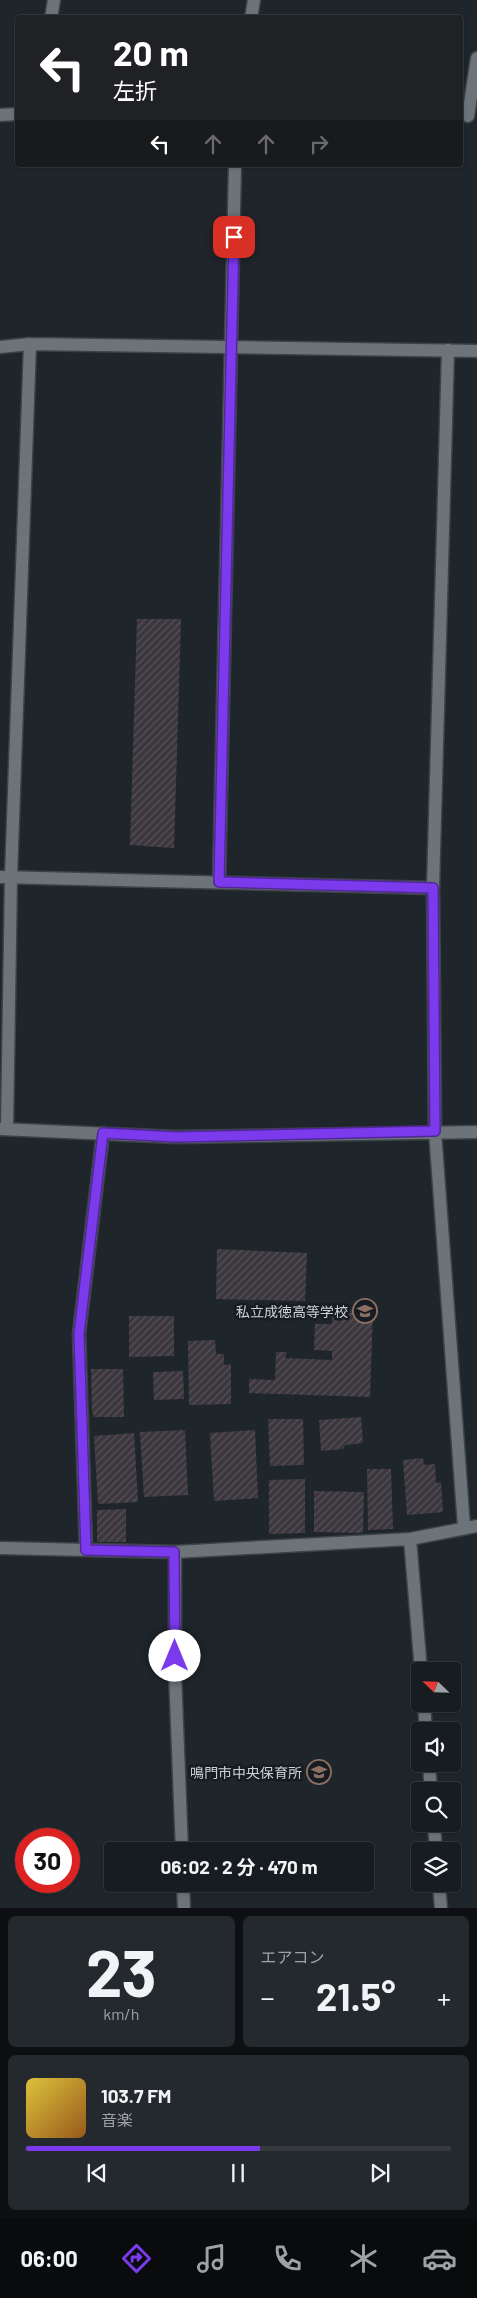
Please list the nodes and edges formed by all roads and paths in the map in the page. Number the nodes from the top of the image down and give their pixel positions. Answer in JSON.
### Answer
{"nodes":[{"id":1,"x":54,"y":0,"type":"edge"},
{"id":2,"x":254,"y":0,"type":"edge"},
{"id":3,"x":52,"y":15,"type":"edge"},
{"id":4,"x":252,"y":15,"type":"edge"},
{"id":5,"x":477,"y":58,"type":"edge"},
{"id":6,"x":15,"y":114,"type":"edge"},
{"id":7,"x":0,"y":115,"type":"edge"},
{"id":8,"x":468,"y":116,"type":"edge"},
{"id":9,"x":235,"y":167,"type":"edge"},
{"id":10,"x":30,"y":344,"type":"junction"},
{"id":11,"x":232,"y":346,"type":"junction"},
{"id":12,"x":0,"y":347,"type":"edge"},
{"id":13,"x":448,"y":350,"type":"junction"},
{"id":14,"x":477,"y":351,"type":"edge"},
{"id":15,"x":6,"y":877,"type":"edge"},
{"id":16,"x":219,"y":882,"type":"junction"},
{"id":17,"x":433,"y":888,"type":"junction"},
{"id":18,"x":3,"y":1128,"type":"edge"},
{"id":19,"x":435,"y":1131,"type":"junction"},
{"id":20,"x":477,"y":1132,"type":"edge"},
{"id":21,"x":103,"y":1133,"type":"junction"},
{"id":22,"x":477,"y":1526,"type":"edge"},
{"id":23,"x":464,"y":1527,"type":"junction"},
{"id":24,"x":410,"y":1538,"type":"junction"},
{"id":25,"x":0,"y":1548,"type":"edge"},
{"id":26,"x":86,"y":1550,"type":"junction"},
{"id":27,"x":174,"y":1552,"type":"junction"},
{"id":28,"x":420,"y":1662,"type":"edge"},
{"id":29,"x":182,"y":1842,"type":"edge"},
{"id":30,"x":183,"y":1892,"type":"edge"},
{"id":31,"x":440,"y":1892,"type":"edge"},
{"id":32,"x":184,"y":1908,"type":"edge"},
{"id":33,"x":441,"y":1908,"type":"edge"}],
"edges":[{"from":1,"to":3,"type":"street"},
{"from":2,"to":4,"type":"street"},
{"from":5,"to":8,"type":"street"},
{"from":6,"to":7,"type":"street"},
{"from":9,"to":11,"type":"street"},
{"from":10,"to":11,"type":"street"},
{"from":10,"to":12,"type":"street"},
{"from":10,"to":15,"type":"street"},
{"from":11,"to":13,"type":"street"},
{"from":11,"to":16,"type":"street"},
{"from":13,"to":14,"type":"street"},
{"from":13,"to":17,"type":"street"},
{"from":15,"to":16,"type":"street"},
{"from":15,"to":18,"type":"street"},
{"from":16,"to":17,"type":"street"},
{"from":17,"to":19,"type":"street"},
{"from":18,"to":21,"type":"street"},
{"from":19,"to":20,"type":"street"},
{"from":19,"to":21,"type":"street"},
{"from":19,"to":23,"type":"street"},
{"from":21,"to":26,"type":"street"},
{"from":22,"to":23,"type":"street"},
{"from":23,"to":24,"type":"street"},
{"from":24,"to":27,"type":"street"},
{"from":24,"to":28,"type":"street"},
{"from":25,"to":26,"type":"street"},
{"from":26,"to":27,"type":"street"},
{"from":27,"to":29,"type":"street"},
{"from":30,"to":32,"type":"street"},
{"from":31,"to":33,"type":"street"}]}
